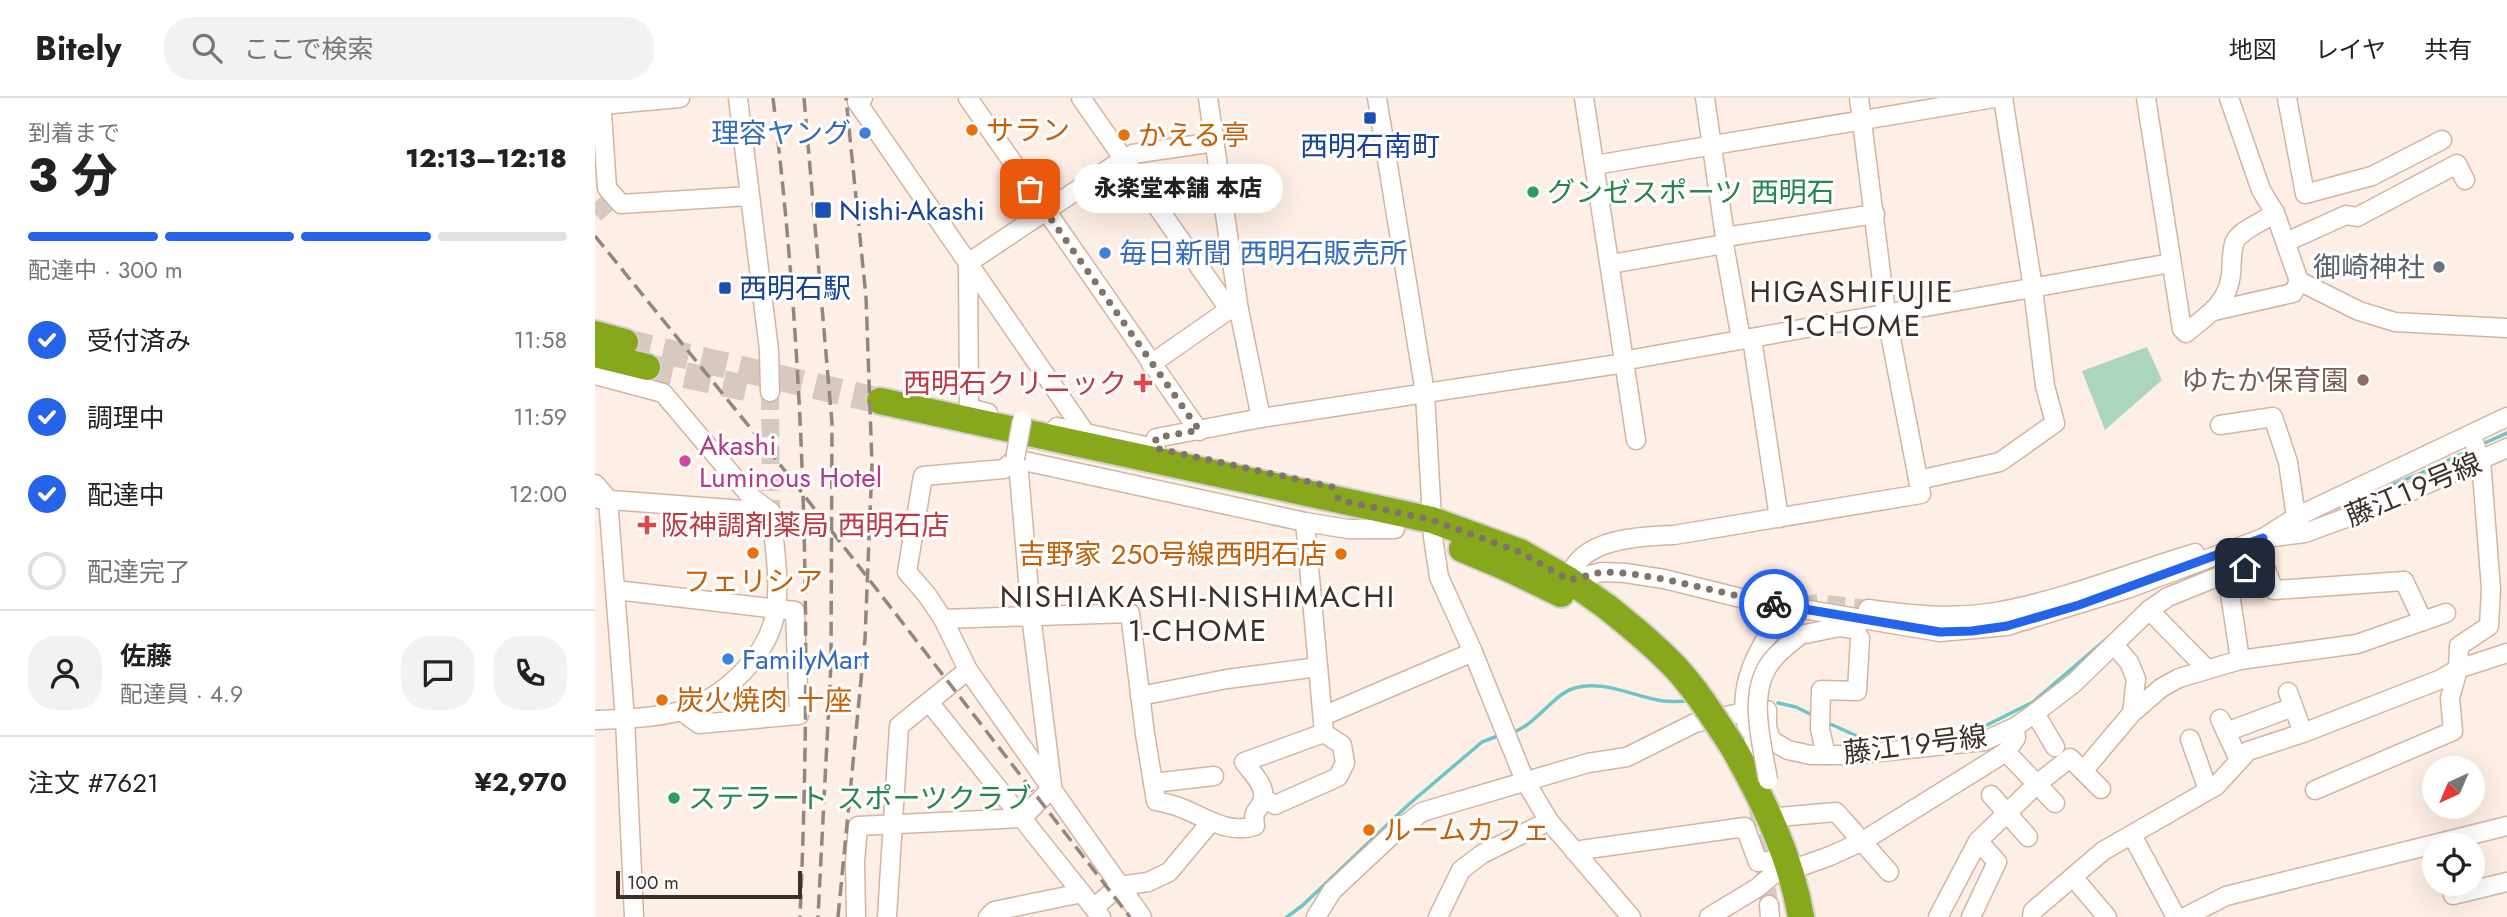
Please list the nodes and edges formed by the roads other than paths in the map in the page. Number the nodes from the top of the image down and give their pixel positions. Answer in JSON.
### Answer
{"nodes":[{"id":1,"x":680,"y":98,"type":"edge"},
{"id":2,"x":739,"y":98,"type":"edge"},
{"id":3,"x":863,"y":98,"type":"edge"},
{"id":4,"x":968,"y":98,"type":"edge"},
{"id":5,"x":1081,"y":98,"type":"edge"},
{"id":6,"x":1208,"y":98,"type":"edge"},
{"id":7,"x":1377,"y":98,"type":"edge"},
{"id":8,"x":1584,"y":98,"type":"edge"},
{"id":9,"x":1705,"y":98,"type":"edge"},
{"id":10,"x":1859,"y":98,"type":"edge"},
{"id":11,"x":1994,"y":98,"type":"edge"},
{"id":12,"x":2003,"y":98,"type":"edge"},
{"id":13,"x":2146,"y":98,"type":"edge"},
{"id":14,"x":2229,"y":98,"type":"edge"},
{"id":15,"x":2287,"y":98,"type":"edge"},
{"id":16,"x":601,"y":102,"type":"edge"},
{"id":17,"x":1862,"y":119,"type":"junction"},
{"id":18,"x":2442,"y":140,"type":"dead end"},
{"id":19,"x":1215,"y":142,"type":"junction"},
{"id":20,"x":1712,"y":146,"type":"junction"},
{"id":21,"x":1125,"y":158,"type":"junction"},
{"id":22,"x":1595,"y":165,"type":"junction"},
{"id":23,"x":600,"y":172,"type":"edge"},
{"id":24,"x":2465,"y":180,"type":"dead end"},
{"id":25,"x":749,"y":196,"type":"junction"},
{"id":26,"x":1045,"y":211,"type":"junction"},
{"id":27,"x":2275,"y":213,"type":"junction"},
{"id":28,"x":1875,"y":215,"type":"junction"},
{"id":29,"x":1725,"y":241,"type":"junction"},
{"id":30,"x":2286,"y":242,"type":"junction"},
{"id":31,"x":968,"y":263,"type":"junction"},
{"id":32,"x":2171,"y":263,"type":"junction"},
{"id":33,"x":1611,"y":264,"type":"junction"},
{"id":34,"x":2299,"y":281,"type":"junction"},
{"id":35,"x":2033,"y":288,"type":"junction"},
{"id":36,"x":1240,"y":310,"type":"junction"},
{"id":37,"x":2214,"y":311,"type":"junction"},
{"id":38,"x":1886,"y":313,"type":"junction"},
{"id":39,"x":2507,"y":328,"type":"edge"},
{"id":40,"x":595,"y":334,"type":"edge"},
{"id":41,"x":1746,"y":339,"type":"junction"},
{"id":42,"x":625,"y":342,"type":"tunnel mouth"},
{"id":43,"x":595,"y":354,"type":"edge"},
{"id":44,"x":1625,"y":363,"type":"junction"},
{"id":45,"x":1151,"y":364,"type":"junction"},
{"id":46,"x":647,"y":367,"type":"tunnel mouth"},
{"id":47,"x":595,"y":375,"type":"edge"},
{"id":48,"x":770,"y":392,"type":"tunnel mouth"},
{"id":49,"x":1425,"y":393,"type":"junction"},
{"id":50,"x":2507,"y":417,"type":"edge"},
{"id":51,"x":1261,"y":418,"type":"junction"},
{"id":52,"x":1022,"y":420,"type":"junction"},
{"id":53,"x":2220,"y":425,"type":"dead end"},
{"id":54,"x":1199,"y":430,"type":"junction"},
{"id":55,"x":1084,"y":431,"type":"junction"},
{"id":56,"x":2470,"y":435,"type":"junction"},
{"id":57,"x":1636,"y":440,"type":"dead end"},
{"id":58,"x":1155,"y":448,"type":"junction"},
{"id":59,"x":2507,"y":448,"type":"edge"},
{"id":60,"x":1015,"y":459,"type":"junction"},
{"id":61,"x":2481,"y":460,"type":"junction"},
{"id":62,"x":1918,"y":480,"type":"junction"},
{"id":63,"x":595,"y":484,"type":"edge"},
{"id":64,"x":601,"y":499,"type":"edge"},
{"id":65,"x":1339,"y":500,"type":"junction"},
{"id":66,"x":771,"y":512,"type":"junction"},
{"id":67,"x":2296,"y":517,"type":"junction"},
{"id":68,"x":1779,"y":518,"type":"junction"},
{"id":69,"x":1305,"y":523,"type":"junction"},
{"id":70,"x":1395,"y":529,"type":"junction"},
{"id":71,"x":1432,"y":529,"type":"junction"},
{"id":72,"x":2305,"y":533,"type":"junction"},
{"id":73,"x":2263,"y":538,"type":"junction"},
{"id":74,"x":2221,"y":555,"type":"junction"},
{"id":75,"x":2263,"y":562,"type":"junction"},
{"id":76,"x":2227,"y":573,"type":"junction"},
{"id":77,"x":1565,"y":587,"type":"junction"},
{"id":78,"x":616,"y":590,"type":"junction"},
{"id":79,"x":776,"y":608,"type":"junction"},
{"id":80,"x":1868,"y":609,"type":"tunnel mouth"},
{"id":81,"x":2149,"y":610,"type":"junction"},
{"id":82,"x":2446,"y":613,"type":"dead end"},
{"id":83,"x":1031,"y":615,"type":"junction"},
{"id":84,"x":943,"y":619,"type":"junction"},
{"id":85,"x":2423,"y":621,"type":"junction"},
{"id":86,"x":1778,"y":622,"type":"tunnel mouth"},
{"id":87,"x":1940,"y":632,"type":"junction"},
{"id":88,"x":1860,"y":638,"type":"dead end"},
{"id":89,"x":2114,"y":645,"type":"junction"},
{"id":90,"x":1473,"y":652,"type":"junction"},
{"id":91,"x":2507,"y":653,"type":"edge"},
{"id":92,"x":2241,"y":660,"type":"junction"},
{"id":93,"x":1318,"y":667,"type":"junction"},
{"id":94,"x":968,"y":670,"type":"junction"},
{"id":95,"x":2206,"y":670,"type":"junction"},
{"id":96,"x":2458,"y":670,"type":"junction"},
{"id":97,"x":1140,"y":696,"type":"junction"},
{"id":98,"x":929,"y":702,"type":"junction"},
{"id":99,"x":681,"y":710,"type":"junction"},
{"id":100,"x":1744,"y":712,"type":"junction"},
{"id":101,"x":2035,"y":713,"type":"junction"},
{"id":102,"x":2132,"y":713,"type":"junction"},
{"id":103,"x":625,"y":719,"type":"junction"},
{"id":104,"x":595,"y":720,"type":"edge"},
{"id":105,"x":1323,"y":724,"type":"junction"},
{"id":106,"x":2015,"y":727,"type":"junction"},
{"id":107,"x":2302,"y":733,"type":"junction"},
{"id":108,"x":2190,"y":738,"type":"dead end"},
{"id":109,"x":2055,"y":747,"type":"dead end"},
{"id":110,"x":1735,"y":749,"type":"junction"},
{"id":111,"x":2006,"y":752,"type":"junction"},
{"id":112,"x":1826,"y":755,"type":"junction"},
{"id":113,"x":2239,"y":760,"type":"junction"},
{"id":114,"x":2084,"y":770,"type":"junction"},
{"id":115,"x":1214,"y":776,"type":"dead end"},
{"id":116,"x":1525,"y":780,"type":"junction"},
{"id":117,"x":1153,"y":783,"type":"junction"},
{"id":118,"x":2037,"y":784,"type":"junction"},
{"id":119,"x":1052,"y":788,"type":"junction"},
{"id":120,"x":2101,"y":789,"type":"dead end"},
{"id":121,"x":2208,"y":790,"type":"junction"},
{"id":122,"x":2315,"y":790,"type":"dead end"},
{"id":123,"x":1991,"y":795,"type":"dead end"},
{"id":124,"x":1263,"y":798,"type":"junction"},
{"id":125,"x":2056,"y":803,"type":"dead end"},
{"id":126,"x":2006,"y":814,"type":"junction"},
{"id":127,"x":1778,"y":817,"type":"junction"},
{"id":128,"x":1022,"y":818,"type":"junction"},
{"id":129,"x":1549,"y":821,"type":"junction"},
{"id":130,"x":1210,"y":823,"type":"junction"},
{"id":131,"x":894,"y":825,"type":"junction"},
{"id":132,"x":2507,"y":826,"type":"edge"},
{"id":133,"x":2481,"y":833,"type":"edge"},
{"id":134,"x":2132,"y":835,"type":"junction"},
{"id":135,"x":2028,"y":837,"type":"dead end"},
{"id":136,"x":1863,"y":841,"type":"junction"},
{"id":137,"x":1978,"y":841,"type":"junction"},
{"id":138,"x":2422,"y":848,"type":"edge"},
{"id":139,"x":1574,"y":851,"type":"junction"},
{"id":140,"x":1780,"y":864,"type":"junction"},
{"id":141,"x":1889,"y":872,"type":"dead end"},
{"id":142,"x":2073,"y":877,"type":"junction"},
{"id":143,"x":2507,"y":882,"type":"edge"},
{"id":144,"x":1119,"y":886,"type":"junction"},
{"id":145,"x":2485,"y":887,"type":"edge"},
{"id":146,"x":1082,"y":893,"type":"junction"},
{"id":147,"x":1097,"y":912,"type":"edge"},
{"id":148,"x":1774,"y":913,"type":"edge"},
{"id":149,"x":634,"y":917,"type":"edge"},
{"id":150,"x":856,"y":917,"type":"edge"},
{"id":151,"x":887,"y":917,"type":"edge"},
{"id":152,"x":988,"y":917,"type":"edge"},
{"id":153,"x":1142,"y":917,"type":"edge"},
{"id":154,"x":1316,"y":917,"type":"edge"},
{"id":155,"x":1438,"y":917,"type":"edge"},
{"id":156,"x":1631,"y":917,"type":"edge"},
{"id":157,"x":1709,"y":917,"type":"edge"},
{"id":158,"x":1801,"y":917,"type":"edge"},
{"id":159,"x":1938,"y":917,"type":"edge"},
{"id":160,"x":1971,"y":917,"type":"edge"},
{"id":161,"x":2032,"y":917,"type":"edge"},
{"id":162,"x":2107,"y":917,"type":"edge"},
{"id":163,"x":2176,"y":917,"type":"edge"},
{"id":164,"x":2185,"y":917,"type":"edge"}],
"edges":[{"from":1,"to":16,"type":"street"},
{"from":2,"to":25,"type":"street"},
{"from":3,"to":31,"type":"street"},
{"from":4,"to":26,"type":"street"},
{"from":5,"to":21,"type":"street"},
{"from":6,"to":19,"type":"street"},
{"from":7,"to":49,"type":"street"},
{"from":8,"to":22,"type":"street"},
{"from":9,"to":20,"type":"street"},
{"from":10,"to":17,"type":"street"},
{"from":11,"to":17,"type":"street"},
{"from":12,"to":35,"type":"street"},
{"from":13,"to":32,"type":"street"},
{"from":14,"to":27,"type":"street"},
{"from":15,"to":18,"type":"street"},
{"from":16,"to":23,"type":"street"},
{"from":17,"to":20,"type":"street"},
{"from":17,"to":28,"type":"street"},
{"from":19,"to":21,"type":"street"},
{"from":19,"to":36,"type":"street"},
{"from":20,"to":22,"type":"street"},
{"from":20,"to":29,"type":"street"},
{"from":21,"to":26,"type":"street"},
{"from":21,"to":36,"type":"street"},
{"from":22,"to":33,"type":"street"},
{"from":23,"to":25,"type":"street"},
{"from":24,"to":30,"type":"street"},
{"from":25,"to":48,"type":"street"},
{"from":26,"to":31,"type":"street"},
{"from":26,"to":45,"type":"street"},
{"from":27,"to":30,"type":"street"},
{"from":27,"to":37,"type":"street"},
{"from":28,"to":29,"type":"street"},
{"from":28,"to":38,"type":"street"},
{"from":29,"to":33,"type":"street"},
{"from":29,"to":41,"type":"street"},
{"from":30,"to":34,"type":"street"},
{"from":31,"to":52,"type":"street"},
{"from":31,"to":55,"type":"street"},
{"from":32,"to":35,"type":"street"},
{"from":32,"to":37,"type":"street"},
{"from":33,"to":44,"type":"street"},
{"from":34,"to":37,"type":"street"},
{"from":34,"to":39,"type":"street"},
{"from":35,"to":38,"type":"street"},
{"from":35,"to":62,"type":"street"},
{"from":36,"to":45,"type":"street"},
{"from":36,"to":51,"type":"street"},
{"from":38,"to":41,"type":"street"},
{"from":38,"to":62,"type":"street"},
{"from":40,"to":42,"type":"highway"},
{"from":41,"to":44,"type":"street"},
{"from":41,"to":68,"type":"street"},
{"from":43,"to":46,"type":"highway"},
{"from":44,"to":49,"type":"street"},
{"from":44,"to":57,"type":"street"},
{"from":45,"to":54,"type":"street"},
{"from":47,"to":66,"type":"street"},
{"from":49,"to":51,"type":"street"},
{"from":49,"to":71,"type":"street"},
{"from":50,"to":56,"type":"street"},
{"from":51,"to":54,"type":"street"},
{"from":52,"to":55,"type":"street"},
{"from":52,"to":60,"type":"street","bridge":true},
{"from":53,"to":67,"type":"street"},
{"from":54,"to":58,"type":"street"},
{"from":55,"to":58,"type":"street"},
{"from":56,"to":61,"type":"street"},
{"from":56,"to":67,"type":"street"},
{"from":58,"to":65,"type":"street"},
{"from":59,"to":61,"type":"street","name":"藤江１９号線"},
{"from":60,"to":69,"type":"street"},
{"from":60,"to":83,"type":"street"},
{"from":60,"to":84,"type":"street"},
{"from":61,"to":72,"type":"street","name":"藤江１９号線"},
{"from":61,"to":96,"type":"street"},
{"from":62,"to":68,"type":"street"},
{"from":63,"to":64,"type":"street"},
{"from":64,"to":66,"type":"street"},
{"from":64,"to":78,"type":"street"},
{"from":65,"to":70,"type":"highway"},
{"from":65,"to":71,"type":"highway"},
{"from":66,"to":79,"type":"street"},
{"from":67,"to":72,"type":"street"},
{"from":67,"to":73,"type":"street"},
{"from":68,"to":77,"type":"street"},
{"from":69,"to":70,"type":"street"},
{"from":69,"to":93,"type":"street"},
{"from":70,"to":71,"type":"highway"},
{"from":71,"to":77,"type":"highway"},
{"from":71,"to":90,"type":"street"},
{"from":72,"to":73,"type":"street","name":"藤江１９号線"},
{"from":73,"to":74,"type":"street"},
{"from":73,"to":75,"type":"street"},
{"from":74,"to":80,"type":"street"},
{"from":74,"to":87,"type":"street"},
{"from":75,"to":76,"type":"street","name":"藤江１９号線"},
{"from":75,"to":85,"type":"street"},
{"from":76,"to":81,"type":"street","name":"藤江１９号線"},
{"from":76,"to":92,"type":"street"},
{"from":77,"to":87,"type":"street"},
{"from":77,"to":110,"type":"highway"},
{"from":78,"to":79,"type":"street"},
{"from":78,"to":103,"type":"street"},
{"from":79,"to":99,"type":"street"},
{"from":79,"to":99,"type":"street"},
{"from":81,"to":89,"type":"street","name":"藤江１９号線"},
{"from":81,"to":95,"type":"street"},
{"from":82,"to":85,"type":"street"},
{"from":83,"to":84,"type":"street"},
{"from":83,"to":97,"type":"street"},
{"from":83,"to":119,"type":"street"},
{"from":84,"to":94,"type":"street"},
{"from":85,"to":92,"type":"street"},
{"from":86,"to":100,"type":"street"},
{"from":87,"to":127,"type":"street","bridge":true},
{"from":88,"to":112,"type":"street"},
{"from":89,"to":101,"type":"street","name":"藤江１９号線"},
{"from":89,"to":102,"type":"street"},
{"from":90,"to":105,"type":"street"},
{"from":90,"to":116,"type":"street"},
{"from":91,"to":96,"type":"street"},
{"from":92,"to":95,"type":"street"},
{"from":93,"to":97,"type":"street"},
{"from":93,"to":105,"type":"street"},
{"from":94,"to":98,"type":"street"},
{"from":94,"to":119,"type":"street"},
{"from":95,"to":102,"type":"street"},
{"from":96,"to":107,"type":"street"},
{"from":96,"to":122,"type":"street"},
{"from":97,"to":117,"type":"street"},
{"from":98,"to":128,"type":"street"},
{"from":98,"to":131,"type":"street"},
{"from":99,"to":103,"type":"street"},
{"from":100,"to":110,"type":"street"},
{"from":100,"to":112,"type":"street","name":"藤江１９号線"},
{"from":100,"to":116,"type":"street"},
{"from":101,"to":106,"type":"street","name":"藤江１９号線"},
{"from":101,"to":109,"type":"street"},
{"from":102,"to":114,"type":"street"},
{"from":103,"to":104,"type":"street"},
{"from":103,"to":149,"type":"street"},
{"from":105,"to":124,"type":"street"},
{"from":105,"to":124,"type":"street"},
{"from":106,"to":111,"type":"street"},
{"from":106,"to":112,"type":"street","name":"藤江１９号線"},
{"from":107,"to":113,"type":"street"},
{"from":107,"to":113,"type":"street"},
{"from":108,"to":121,"type":"street"},
{"from":110,"to":140,"type":"highway"},
{"from":111,"to":118,"type":"street"},
{"from":111,"to":136,"type":"street"},
{"from":113,"to":121,"type":"street"},
{"from":114,"to":118,"type":"street"},
{"from":114,"to":120,"type":"street"},
{"from":115,"to":117,"type":"street"},
{"from":116,"to":129,"type":"street"},
{"from":116,"to":154,"type":"street"},
{"from":117,"to":130,"type":"street"},
{"from":118,"to":125,"type":"street"},
{"from":118,"to":126,"type":"street"},
{"from":119,"to":128,"type":"street"},
{"from":119,"to":144,"type":"street"},
{"from":121,"to":134,"type":"street"},
{"from":123,"to":126,"type":"street"},
{"from":124,"to":130,"type":"street"},
{"from":126,"to":135,"type":"street"},
{"from":126,"to":137,"type":"street"},
{"from":127,"to":136,"type":"street"},
{"from":127,"to":140,"type":"street"},
{"from":128,"to":131,"type":"street"},
{"from":128,"to":146,"type":"street"},
{"from":129,"to":139,"type":"street"},
{"from":129,"to":155,"type":"street"},
{"from":130,"to":144,"type":"street"},
{"from":131,"to":150,"type":"street"},
{"from":131,"to":151,"type":"street"},
{"from":132,"to":133,"type":"street"},
{"from":134,"to":142,"type":"street"},
{"from":134,"to":163,"type":"street"},
{"from":136,"to":140,"type":"street"},
{"from":136,"to":141,"type":"street"},
{"from":137,"to":159,"type":"street"},
{"from":137,"to":160,"type":"street"},
{"from":138,"to":164,"type":"street"},
{"from":139,"to":140,"type":"street"},
{"from":139,"to":156,"type":"street"},
{"from":140,"to":148,"type":"highway"},
{"from":140,"to":157,"type":"street"},
{"from":140,"to":158,"type":"highway"},
{"from":142,"to":161,"type":"street"},
{"from":142,"to":162,"type":"street"},
{"from":143,"to":145,"type":"street"},
{"from":144,"to":147,"type":"street"},
{"from":144,"to":153,"type":"street"},
{"from":146,"to":147,"type":"street"},
{"from":146,"to":152,"type":"street"}]}
